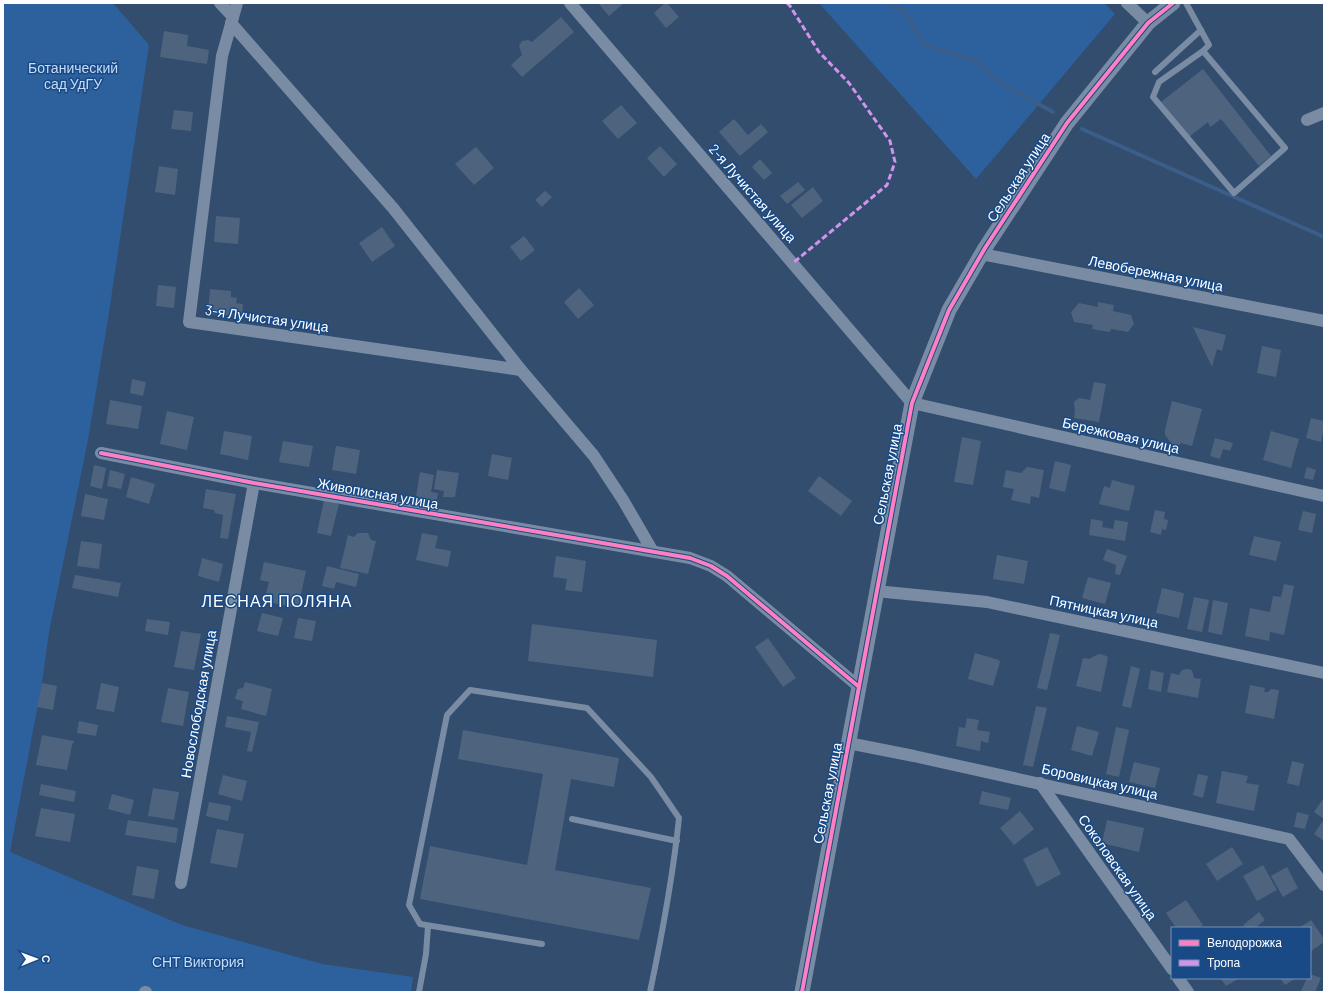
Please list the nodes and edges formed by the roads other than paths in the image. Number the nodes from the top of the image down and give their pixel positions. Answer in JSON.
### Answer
{"nodes":[{"id":1,"x":220,"y":3,"type":"edge"},
{"id":2,"x":237,"y":3,"type":"edge"},
{"id":3,"x":570,"y":3,"type":"edge"},
{"id":4,"x":1128,"y":3,"type":"edge"},
{"id":5,"x":1173,"y":3,"type":"edge"},
{"id":6,"x":1186,"y":3,"type":"edge"},
{"id":7,"x":232,"y":20,"type":"junction"},
{"id":8,"x":1148,"y":24,"type":"junction"},
{"id":9,"x":1201,"y":30,"type":"junction"},
{"id":10,"x":1203,"y":52,"type":"junction"},
{"id":11,"x":1155,"y":72,"type":"dead end"},
{"id":12,"x":1324,"y":113,"type":"edge"},
{"id":13,"x":1307,"y":120,"type":"dead end"},
{"id":14,"x":981,"y":254,"type":"junction"},
{"id":15,"x":1324,"y":321,"type":"edge"},
{"id":16,"x":521,"y":370,"type":"junction"},
{"id":17,"x":912,"y":403,"type":"junction"},
{"id":18,"x":101,"y":453,"type":"dead end"},
{"id":19,"x":254,"y":483,"type":"junction"},
{"id":20,"x":1324,"y":496,"type":"edge"},
{"id":21,"x":652,"y":550,"type":"junction"},
{"id":22,"x":876,"y":591,"type":"junction"},
{"id":23,"x":1324,"y":673,"type":"edge"},
{"id":24,"x":858,"y":686,"type":"junction"},
{"id":25,"x":848,"y":743,"type":"junction"},
{"id":26,"x":1040,"y":783,"type":"junction"},
{"id":27,"x":572,"y":819,"type":"dead end"},
{"id":28,"x":676,"y":841,"type":"junction"},
{"id":29,"x":181,"y":884,"type":"dead end"},
{"id":30,"x":1324,"y":885,"type":"edge"},
{"id":31,"x":428,"y":926,"type":"junction"},
{"id":32,"x":542,"y":944,"type":"dead end"},
{"id":33,"x":1171,"y":968,"type":"edge"},
{"id":34,"x":1179,"y":979,"type":"edge"},
{"id":35,"x":419,"y":992,"type":"edge"},
{"id":36,"x":650,"y":992,"type":"edge"},
{"id":37,"x":802,"y":992,"type":"edge"},
{"id":38,"x":1188,"y":992,"type":"edge"}],
"edges":[{"from":1,"to":7,"type":"street"},
{"from":2,"to":7,"type":"street","name":"3-я Лучистая улица"},
{"from":3,"to":17,"type":"street","name":"2-я Лучистая улица"},
{"from":4,"to":8,"type":"street"},
{"from":5,"to":8,"type":"street","name":"Сельская улица"},
{"from":6,"to":9,"type":"lane"},
{"from":7,"to":16,"type":"street"},
{"from":7,"to":16,"type":"street","name":"3-я Лучистая улица"},
{"from":8,"to":14,"type":"street","name":"Сельская улица"},
{"from":9,"to":10,"type":"lane"},
{"from":9,"to":11,"type":"lane"},
{"from":10,"to":10,"type":"lane"},
{"from":12,"to":13,"type":"street"},
{"from":14,"to":15,"type":"street","name":"Левобережная улица"},
{"from":14,"to":17,"type":"street","name":"Сельская улица"},
{"from":16,"to":21,"type":"street"},
{"from":17,"to":20,"type":"street","name":"Бережковая улица"},
{"from":17,"to":22,"type":"street","name":"Сельская улица"},
{"from":18,"to":19,"type":"street","name":"Живописная улица"},
{"from":19,"to":21,"type":"street","name":"Живописная улица"},
{"from":19,"to":29,"type":"street","name":"Новослободская улица"},
{"from":21,"to":24,"type":"street","name":"Живописная улица"},
{"from":22,"to":23,"type":"street","name":"Пятницкая улица"},
{"from":22,"to":24,"type":"street","name":"Сельская улица"},
{"from":24,"to":25,"type":"street","name":"Сельская улица"},
{"from":25,"to":26,"type":"street","name":"Боровицкая улица"},
{"from":25,"to":37,"type":"street","name":"Сельская улица"},
{"from":26,"to":30,"type":"street","name":"Боровицкая улица"},
{"from":26,"to":33,"type":"street","name":"Соколовская улица"},
{"from":27,"to":28,"type":"lane"},
{"from":28,"to":31,"type":"lane"},
{"from":28,"to":36,"type":"lane"},
{"from":31,"to":32,"type":"lane"},
{"from":31,"to":35,"type":"lane"},
{"from":34,"to":38,"type":"street"}]}
